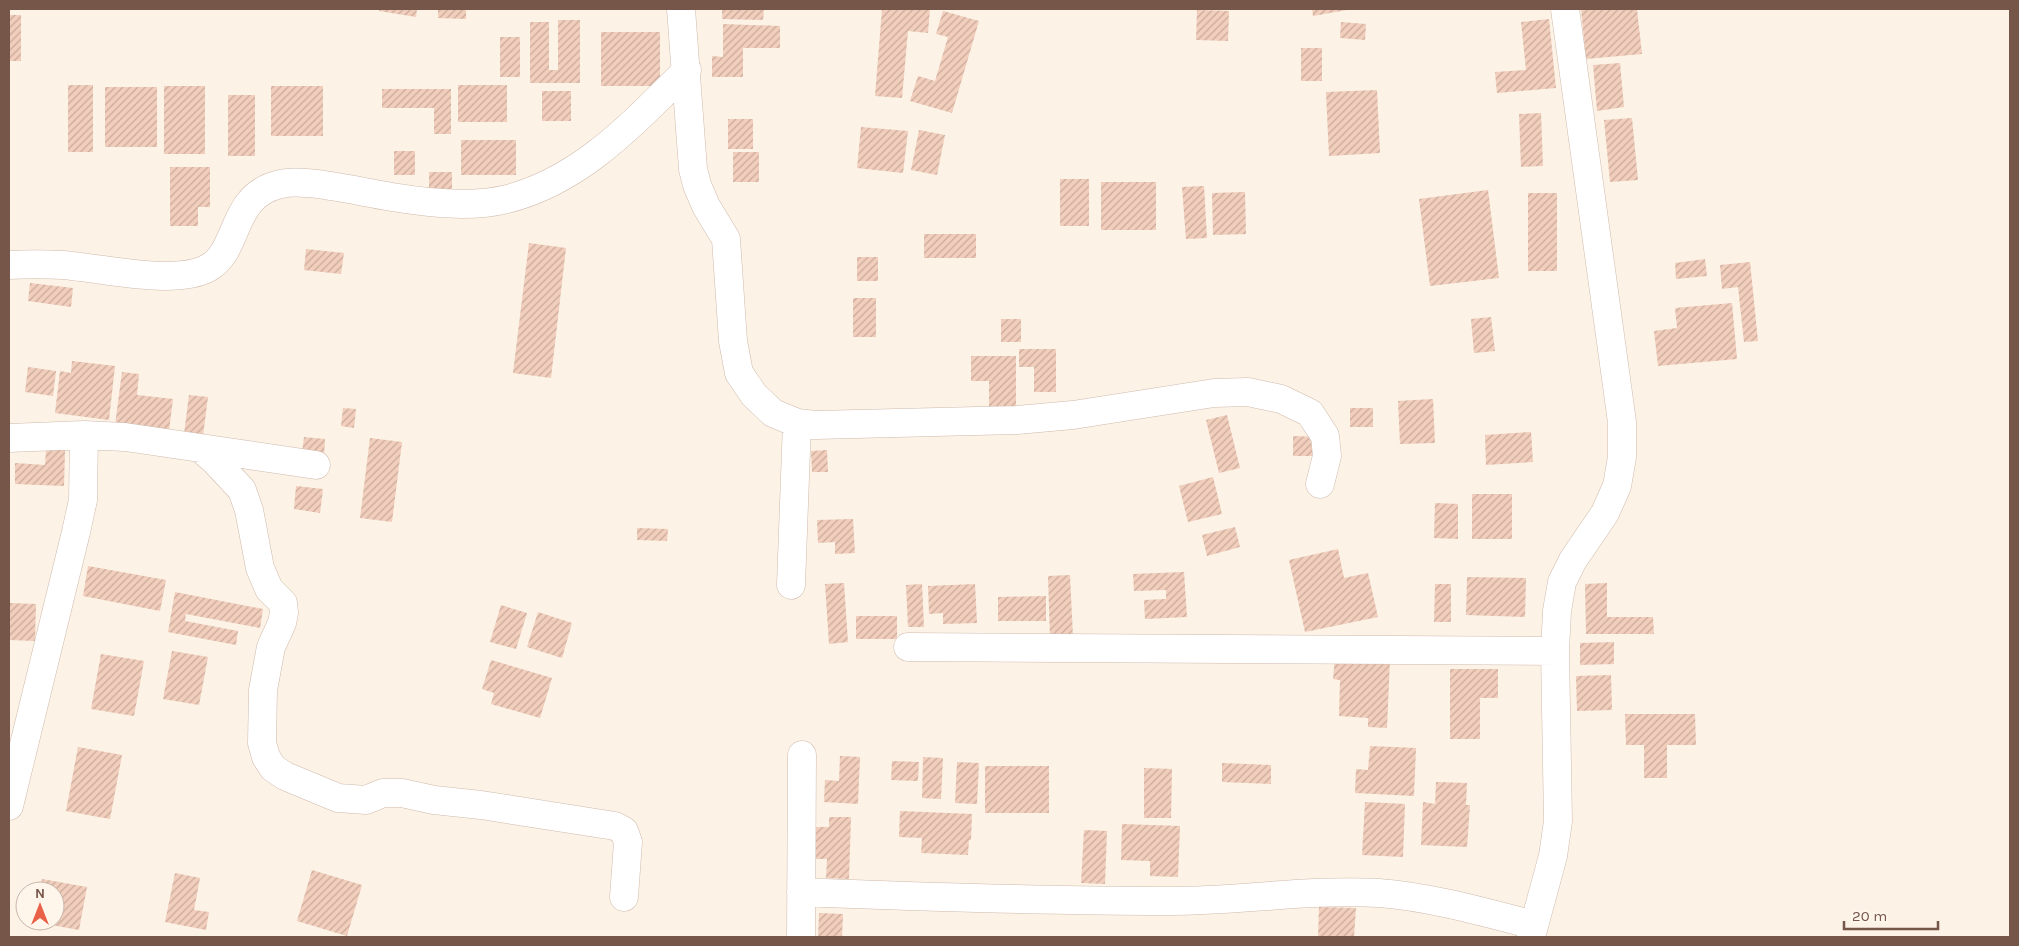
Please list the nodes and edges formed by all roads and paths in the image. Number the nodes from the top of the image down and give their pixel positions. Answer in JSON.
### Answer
{"nodes":[{"id":1,"x":681,"y":9,"type":"edge"},
{"id":2,"x":1564,"y":9,"type":"edge"},
{"id":3,"x":687,"y":70,"type":"junction"},
{"id":4,"x":9,"y":265,"type":"edge"},
{"id":5,"x":797,"y":423,"type":"junction"},
{"id":6,"x":84,"y":435,"type":"junction"},
{"id":7,"x":9,"y":438,"type":"edge"},
{"id":8,"x":200,"y":448,"type":"junction"},
{"id":9,"x":316,"y":465,"type":"dead end"},
{"id":10,"x":1320,"y":484,"type":"dead end"},
{"id":11,"x":791,"y":585,"type":"dead end"},
{"id":12,"x":908,"y":647,"type":"dead end"},
{"id":13,"x":1554,"y":650,"type":"junction"},
{"id":14,"x":802,"y":755,"type":"dead end"},
{"id":15,"x":9,"y":806,"type":"edge"},
{"id":16,"x":801,"y":892,"type":"junction"},
{"id":17,"x":624,"y":897,"type":"dead end"},
{"id":18,"x":1532,"y":931,"type":"edge"},
{"id":19,"x":801,"y":937,"type":"edge"}],
"edges":[{"from":1,"to":3,"type":"street"},
{"from":2,"to":13,"type":"street"},
{"from":3,"to":4,"type":"street"},
{"from":3,"to":5,"type":"street"},
{"from":5,"to":10,"type":"street"},
{"from":5,"to":11,"type":"street"},
{"from":6,"to":7,"type":"street"},
{"from":6,"to":8,"type":"street"},
{"from":6,"to":15,"type":"street"},
{"from":8,"to":9,"type":"street"},
{"from":8,"to":17,"type":"street"},
{"from":12,"to":13,"type":"street"},
{"from":13,"to":18,"type":"street"},
{"from":14,"to":16,"type":"street"},
{"from":16,"to":18,"type":"street"},
{"from":16,"to":19,"type":"street"}]}
